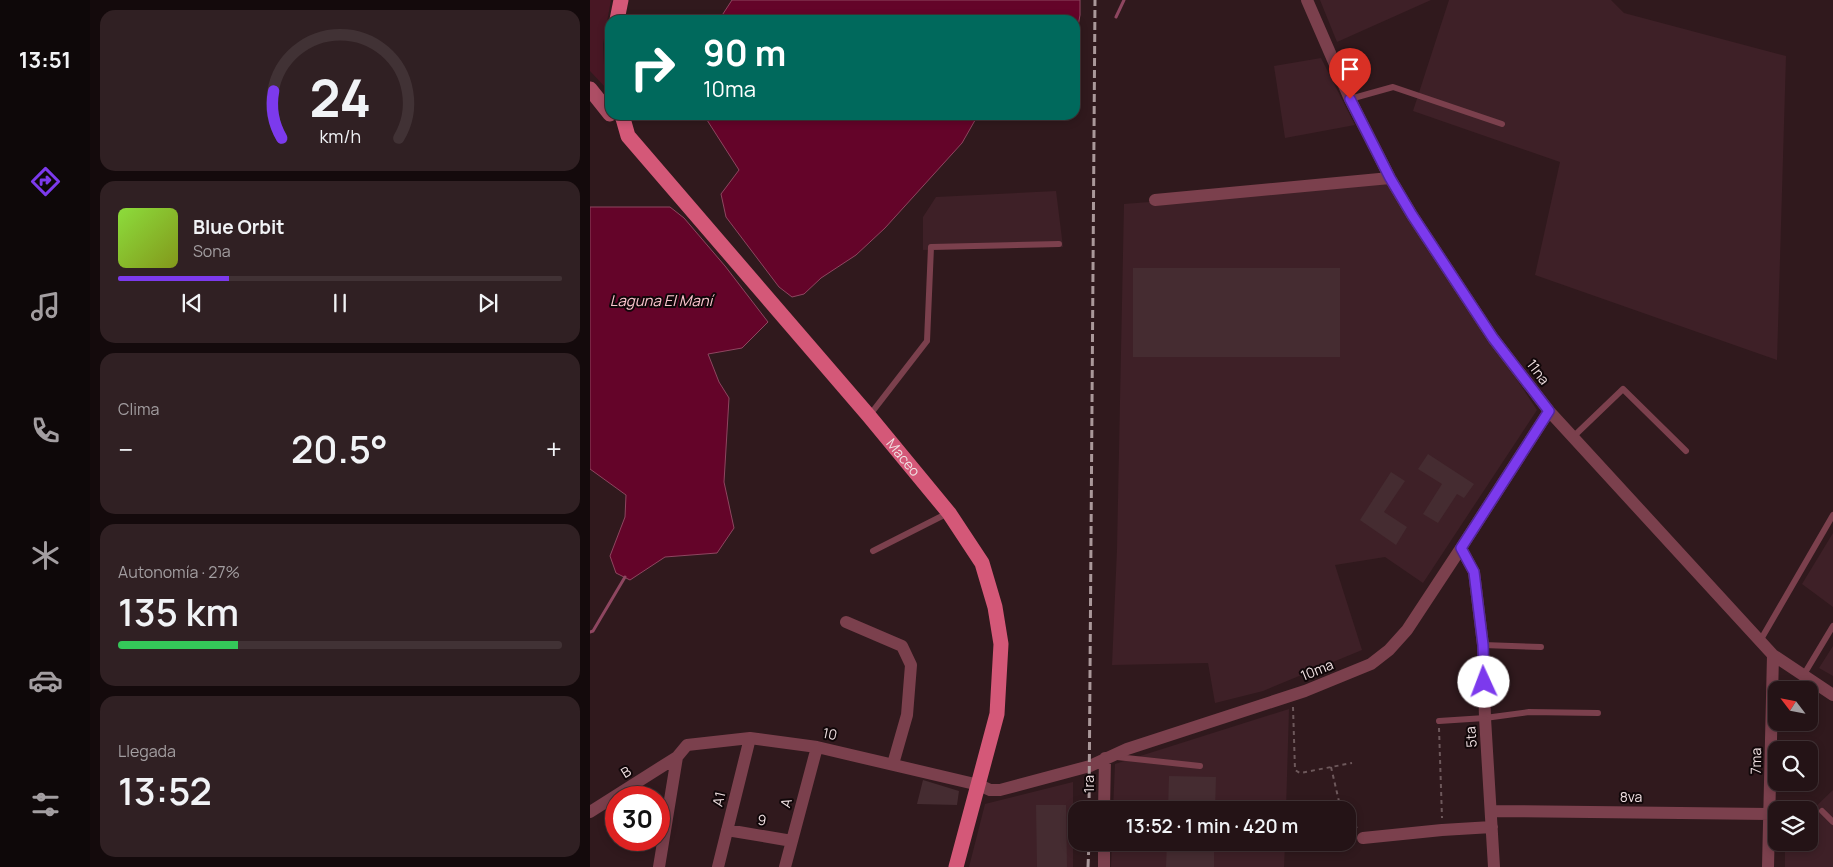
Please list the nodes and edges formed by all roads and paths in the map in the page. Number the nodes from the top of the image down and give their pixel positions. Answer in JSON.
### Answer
{"nodes":[{"id":1,"x":621,"y":0,"type":"edge"},
{"id":2,"x":1308,"y":0,"type":"edge"},
{"id":3,"x":618,"y":15,"type":"edge"},
{"id":4,"x":590,"y":90,"type":"edge"},
{"id":5,"x":1350,"y":99,"type":"junction"},
{"id":6,"x":605,"y":108,"type":"edge"},
{"id":7,"x":615,"y":120,"type":"edge"},
{"id":8,"x":623,"y":120,"type":"edge"},
{"id":9,"x":1502,"y":124,"type":"dead end"},
{"id":10,"x":628,"y":136,"type":"junction"},
{"id":11,"x":1390,"y":178,"type":"junction"},
{"id":12,"x":1155,"y":200,"type":"dead end"},
{"id":13,"x":1059,"y":244,"type":"dead end"},
{"id":14,"x":1549,"y":411,"type":"junction"},
{"id":15,"x":869,"y":416,"type":"junction"},
{"id":16,"x":1573,"y":437,"type":"junction"},
{"id":17,"x":1686,"y":451,"type":"dead end"},
{"id":18,"x":949,"y":513,"type":"junction"},
{"id":19,"x":1833,"y":515,"type":"edge"},
{"id":20,"x":1461,"y":548,"type":"junction"},
{"id":21,"x":873,"y":551,"type":"dead end"},
{"id":22,"x":846,"y":622,"type":"dead end"},
{"id":23,"x":1833,"y":626,"type":"edge"},
{"id":24,"x":1760,"y":641,"type":"junction"},
{"id":25,"x":1483,"y":645,"type":"junction"},
{"id":26,"x":1541,"y":647,"type":"dead end"},
{"id":27,"x":1773,"y":655,"type":"junction"},
{"id":28,"x":1803,"y":676,"type":"junction"},
{"id":29,"x":1293,"y":695,"type":"junction"},
{"id":30,"x":1833,"y":695,"type":"edge"},
{"id":31,"x":1598,"y":713,"type":"dead end"},
{"id":32,"x":1485,"y":718,"type":"junction"},
{"id":33,"x":1439,"y":720,"type":"joint"},
{"id":34,"x":750,"y":738,"type":"junction"},
{"id":35,"x":817,"y":746,"type":"junction"},
{"id":36,"x":678,"y":757,"type":"junction"},
{"id":37,"x":1108,"y":757,"type":"junction"},
{"id":38,"x":1352,"y":763,"type":"dead end"},
{"id":39,"x":893,"y":764,"type":"junction"},
{"id":40,"x":1200,"y":766,"type":"dead end"},
{"id":41,"x":1331,"y":767,"type":"junction"},
{"id":42,"x":979,"y":785,"type":"junction"},
{"id":43,"x":1105,"y":801,"type":"edge"},
{"id":44,"x":1339,"y":801,"type":"edge"},
{"id":45,"x":1770,"y":801,"type":"edge"},
{"id":46,"x":1492,"y":811,"type":"junction"},
{"id":47,"x":1822,"y":811,"type":"dead end"},
{"id":48,"x":590,"y":812,"type":"edge"},
{"id":49,"x":1768,"y":814,"type":"edge"},
{"id":50,"x":1833,"y":822,"type":"edge"},
{"id":51,"x":1356,"y":827,"type":"edge"},
{"id":52,"x":1492,"y":827,"type":"junction"},
{"id":53,"x":727,"y":830,"type":"junction"},
{"id":54,"x":1442,"y":830,"type":"junction"},
{"id":55,"x":1363,"y":838,"type":"joint"},
{"id":56,"x":792,"y":841,"type":"junction"},
{"id":57,"x":1104,"y":851,"type":"edge"},
{"id":58,"x":1769,"y":851,"type":"edge"},
{"id":59,"x":659,"y":867,"type":"edge"},
{"id":60,"x":718,"y":867,"type":"edge"},
{"id":61,"x":785,"y":867,"type":"edge"},
{"id":62,"x":956,"y":867,"type":"edge"},
{"id":63,"x":1104,"y":867,"type":"edge"},
{"id":64,"x":1494,"y":867,"type":"edge"},
{"id":65,"x":1768,"y":867,"type":"edge"}],
"edges":[{"from":1,"to":3,"type":"main road"},
{"from":2,"to":5,"type":"street","name":"11na"},
{"from":4,"to":6,"type":"main road"},
{"from":5,"to":9,"type":"lane"},
{"from":5,"to":11,"type":"street","name":"11na"},
{"from":7,"to":10,"type":"main road"},
{"from":8,"to":10,"type":"main road","name":"Maceo"},
{"from":10,"to":15,"type":"main road","name":"Maceo"},
{"from":11,"to":12,"type":"street"},
{"from":11,"to":14,"type":"street","name":"11na"},
{"from":13,"to":15,"type":"lane"},
{"from":14,"to":16,"type":"street","name":"11na"},
{"from":14,"to":20,"type":"street","name":"10ma"},
{"from":15,"to":18,"type":"main road","name":"Maceo"},
{"from":16,"to":17,"type":"lane"},
{"from":16,"to":24,"type":"street","name":"11na"},
{"from":18,"to":21,"type":"lane"},
{"from":18,"to":42,"type":"main road","name":"Maceo"},
{"from":19,"to":24,"type":"lane"},
{"from":20,"to":25,"type":"street","name":"5ta"},
{"from":20,"to":29,"type":"street","name":"10ma"},
{"from":22,"to":39,"type":"street"},
{"from":23,"to":28,"type":"lane"},
{"from":24,"to":27,"type":"street","name":"11na"},
{"from":25,"to":26,"type":"lane"},
{"from":25,"to":32,"type":"street","name":"5ta"},
{"from":27,"to":28,"type":"street","name":"11na"},
{"from":27,"to":45,"type":"street","name":"7ma"},
{"from":28,"to":30,"type":"street","name":"11na"},
{"from":29,"to":37,"type":"street","name":"10ma"},
{"from":29,"to":41,"type":"path"},
{"from":31,"to":32,"type":"lane"},
{"from":32,"to":33,"type":"lane"},
{"from":32,"to":46,"type":"street","name":"5ta"},
{"from":33,"to":54,"type":"path"},
{"from":34,"to":35,"type":"street","name":"10"},
{"from":34,"to":36,"type":"street","name":"10"},
{"from":34,"to":53,"type":"street","name":"A1"},
{"from":35,"to":39,"type":"street","name":"10"},
{"from":35,"to":56,"type":"street","name":"A"},
{"from":36,"to":48,"type":"street","name":"B"},
{"from":36,"to":59,"type":"street"},
{"from":37,"to":40,"type":"lane"},
{"from":37,"to":42,"type":"street","name":"10ma"},
{"from":37,"to":43,"type":"street","name":"1ra"},
{"from":38,"to":41,"type":"path"},
{"from":39,"to":42,"type":"street","name":"10"},
{"from":41,"to":44,"type":"path"},
{"from":42,"to":62,"type":"main road","name":"Maceo"},
{"from":46,"to":49,"type":"street","name":"8va"},
{"from":46,"to":52,"type":"street","name":"5ta"},
{"from":47,"to":50,"type":"lane"},
{"from":51,"to":55,"type":"path"},
{"from":52,"to":54,"type":"street"},
{"from":52,"to":64,"type":"street","name":"5ta"},
{"from":53,"to":56,"type":"street","name":"9"},
{"from":53,"to":60,"type":"street","name":"A1"},
{"from":54,"to":55,"type":"street"},
{"from":56,"to":61,"type":"street","name":"A"},
{"from":57,"to":63,"type":"street"},
{"from":58,"to":65,"type":"street","name":"7ma"}]}
